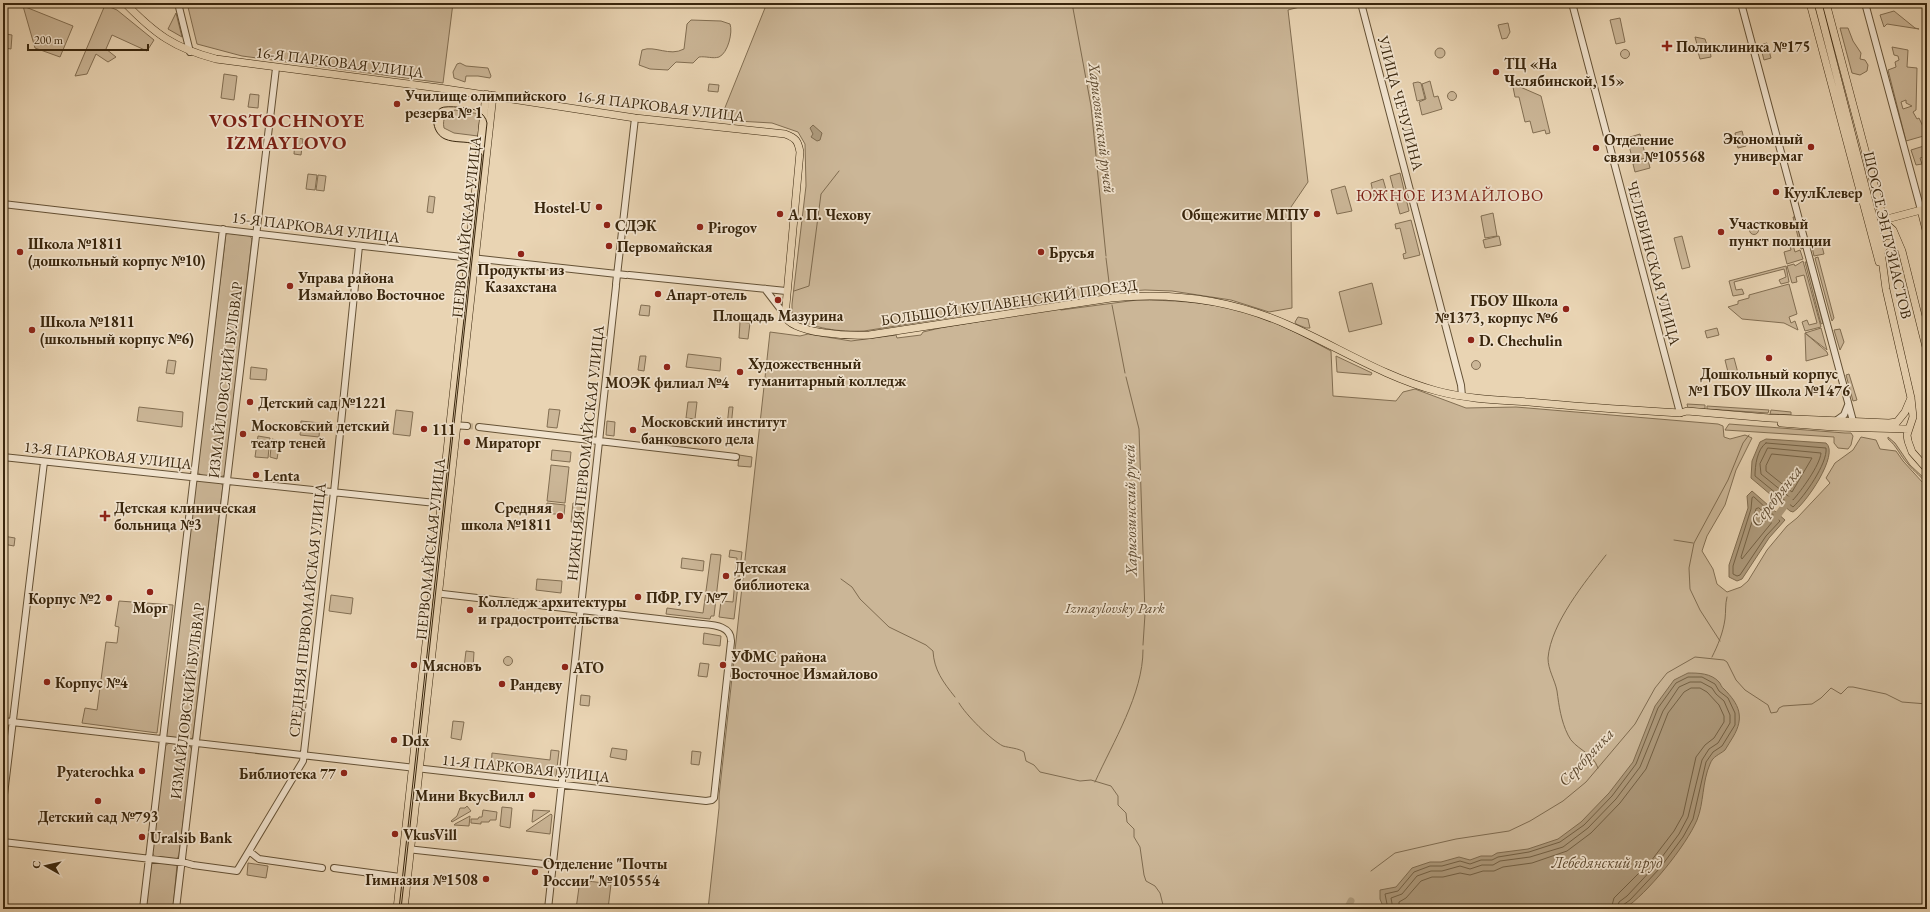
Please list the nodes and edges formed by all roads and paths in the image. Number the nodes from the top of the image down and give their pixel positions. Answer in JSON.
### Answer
{"nodes":[{"id":1,"x":125,"y":3,"type":"edge"},
{"id":2,"x":178,"y":3,"type":"edge"},
{"id":3,"x":1361,"y":3,"type":"edge"},
{"id":4,"x":1572,"y":3,"type":"edge"},
{"id":5,"x":1741,"y":3,"type":"edge"},
{"id":6,"x":1810,"y":3,"type":"edge"},
{"id":7,"x":1818,"y":3,"type":"edge"},
{"id":8,"x":1826,"y":3,"type":"edge"},
{"id":9,"x":1865,"y":3,"type":"edge"},
{"id":10,"x":190,"y":52,"type":"junction"},
{"id":11,"x":276,"y":68,"type":"junction"},
{"id":12,"x":490,"y":95,"type":"junction"},
{"id":13,"x":636,"y":118,"type":"junction"},
{"id":14,"x":3,"y":204,"type":"edge"},
{"id":15,"x":1920,"y":210,"type":"junction"},
{"id":16,"x":1885,"y":219,"type":"junction"},
{"id":17,"x":222,"y":229,"type":"junction"},
{"id":18,"x":256,"y":233,"type":"junction"},
{"id":19,"x":1927,"y":234,"type":"edge"},
{"id":20,"x":359,"y":246,"type":"junction"},
{"id":21,"x":1902,"y":251,"type":"junction"},
{"id":22,"x":1882,"y":255,"type":"junction"},
{"id":23,"x":467,"y":257,"type":"junction"},
{"id":24,"x":476,"y":258,"type":"junction"},
{"id":25,"x":617,"y":274,"type":"junction"},
{"id":26,"x":765,"y":289,"type":"junction"},
{"id":27,"x":1886,"y":289,"type":"junction"},
{"id":28,"x":786,"y":291,"type":"junction"},
{"id":29,"x":784,"y":315,"type":"junction"},
{"id":30,"x":1927,"y":351,"type":"edge"},
{"id":31,"x":1462,"y":396,"type":"junction"},
{"id":32,"x":1910,"y":398,"type":"junction"},
{"id":33,"x":1848,"y":405,"type":"junction"},
{"id":34,"x":1680,"y":413,"type":"junction"},
{"id":35,"x":1837,"y":420,"type":"junction"},
{"id":36,"x":452,"y":425,"type":"junction"},
{"id":37,"x":1852,"y":425,"type":"junction"},
{"id":38,"x":467,"y":426,"type":"tunnel mouth"},
{"id":39,"x":479,"y":427,"type":"tunnel mouth"},
{"id":40,"x":1909,"y":429,"type":"junction"},
{"id":41,"x":599,"y":441,"type":"junction"},
{"id":42,"x":3,"y":457,"type":"edge"},
{"id":43,"x":736,"y":457,"type":"dead end"},
{"id":44,"x":44,"y":462,"type":"junction"},
{"id":45,"x":1927,"y":469,"type":"edge"},
{"id":46,"x":193,"y":477,"type":"junction"},
{"id":47,"x":226,"y":481,"type":"junction"},
{"id":48,"x":334,"y":492,"type":"junction"},
{"id":49,"x":440,"y":504,"type":"junction"},
{"id":50,"x":448,"y":504,"type":"junction"},
{"id":51,"x":434,"y":593,"type":"junction"},
{"id":52,"x":581,"y":610,"type":"junction"},
{"id":53,"x":3,"y":721,"type":"edge"},
{"id":54,"x":13,"y":722,"type":"junction"},
{"id":55,"x":163,"y":740,"type":"junction"},
{"id":56,"x":195,"y":744,"type":"junction"},
{"id":57,"x":304,"y":756,"type":"junction"},
{"id":58,"x":412,"y":769,"type":"junction"},
{"id":59,"x":420,"y":770,"type":"junction"},
{"id":60,"x":562,"y":785,"type":"junction"},
{"id":61,"x":3,"y":804,"type":"edge"},
{"id":62,"x":3,"y":842,"type":"edge"},
{"id":63,"x":407,"y":849,"type":"junction"},
{"id":64,"x":249,"y":851,"type":"junction"},
{"id":65,"x":149,"y":858,"type":"junction"},
{"id":66,"x":181,"y":862,"type":"junction"},
{"id":67,"x":554,"y":865,"type":"junction"},
{"id":68,"x":322,"y":868,"type":"dead end"},
{"id":69,"x":334,"y":868,"type":"dead end"},
{"id":70,"x":400,"y":877,"type":"junction"},
{"id":71,"x":143,"y":909,"type":"edge"},
{"id":72,"x":176,"y":909,"type":"edge"},
{"id":73,"x":397,"y":909,"type":"edge"},
{"id":74,"x":404,"y":909,"type":"edge"},
{"id":75,"x":548,"y":909,"type":"edge"}],
"edges":[{"from":1,"to":10,"type":"main road","name":"16-Я ПАРКОВАЯ УЛИЦА"},
{"from":2,"to":10,"type":"street"},
{"from":3,"to":31,"type":"street","name":"УЛИЦА ЧЕЧУЛИНА"},
{"from":4,"to":34,"type":"street","name":"ЧЕЛЯБИНСКАЯ УЛИЦА"},
{"from":5,"to":33,"type":"street"},
{"from":6,"to":27,"type":"main road"},
{"from":7,"to":22,"type":"main road","name":"ШОССЕ ЭНТУЗИАСТОВ"},
{"from":8,"to":16,"type":"main road","name":"ШОССЕ ЭНТУЗИАСТОВ"},
{"from":9,"to":15,"type":"street"},
{"from":10,"to":11,"type":"main road","name":"16-Я ПАРКОВАЯ УЛИЦА"},
{"from":11,"to":12,"type":"main road","name":"16-Я ПАРКОВАЯ УЛИЦА"},
{"from":11,"to":18,"type":"street","name":"ИЗМАЙЛОВСКИЙ БУЛЬВАР"},
{"from":12,"to":13,"type":"main road","name":"16-Я ПАРКОВАЯ УЛИЦА"},
{"from":12,"to":23,"type":"main road","name":"ПЕРВОМАЙСКАЯ УЛИЦА"},
{"from":12,"to":24,"type":"main road","name":"ПЕРВОМАЙСКАЯ УЛИЦА"},
{"from":13,"to":25,"type":"street","name":"НИЖНЯЯ ПЕРВОМАЙСКАЯ УЛИЦА"},
{"from":13,"to":28,"type":"main road","name":"16-Я ПАРКОВАЯ УЛИЦА"},
{"from":14,"to":17,"type":"street","name":"15-Я ПАРКОВАЯ УЛИЦА"},
{"from":15,"to":16,"type":"main road"},
{"from":15,"to":19,"type":"main road"},
{"from":16,"to":21,"type":"main road","name":"ШОССЕ ЭНТУЗИАСТОВ"},
{"from":17,"to":18,"type":"street","name":"15-Я ПАРКОВАЯ УЛИЦА"},
{"from":17,"to":46,"type":"street","name":"ИЗМАЙЛОВСКИЙ БУЛЬВАР"},
{"from":18,"to":20,"type":"street","name":"15-Я ПАРКОВАЯ УЛИЦА"},
{"from":18,"to":47,"type":"street","name":"ИЗМАЙЛОВСКИЙ БУЛЬВАР"},
{"from":20,"to":23,"type":"street","name":"15-Я ПАРКОВАЯ УЛИЦА"},
{"from":20,"to":48,"type":"street","name":"СРЕДНЯЯ ПЕРВОМАЙСКАЯ УЛИЦА"},
{"from":21,"to":22,"type":"main road"},
{"from":21,"to":30,"type":"main road","name":"ШОССЕ ЭНТУЗИАСТОВ"},
{"from":22,"to":27,"type":"main road","name":"ШОССЕ ЭНТУЗИАСТОВ"},
{"from":23,"to":24,"type":"street","name":"15-Я ПАРКОВАЯ УЛИЦА"},
{"from":23,"to":36,"type":"main road","name":"ПЕРВОМАЙСКАЯ УЛИЦА"},
{"from":24,"to":25,"type":"street","name":"15-Я ПАРКОВАЯ УЛИЦА"},
{"from":24,"to":36,"type":"main road","name":"ПЕРВОМАЙСКАЯ УЛИЦА"},
{"from":25,"to":26,"type":"street","name":"15-Я ПАРКОВАЯ УЛИЦА"},
{"from":25,"to":41,"type":"street","name":"НИЖНЯЯ ПЕРВОМАЙСКАЯ УЛИЦА"},
{"from":26,"to":28,"type":"street","name":"15-Я ПАРКОВАЯ УЛИЦА"},
{"from":26,"to":29,"type":"street"},
{"from":27,"to":32,"type":"main road","name":"ШОССЕ ЭНТУЗИАСТОВ"},
{"from":28,"to":29,"type":"main road"},
{"from":29,"to":31,"type":"main road","name":"БОЛЬШОЙ КУПАВЕНСКИЙ ПРОЕЗД"},
{"from":31,"to":34,"type":"main road","name":"БОЛЬШОЙ КУПАВЕНСКИЙ ПРОЕЗД"},
{"from":32,"to":37,"type":"main road","name":"БОЛЬШОЙ КУПАВЕНСКИЙ ПРОЕЗД"},
{"from":32,"to":40,"type":"main road","name":"ШОССЕ ЭНТУЗИАСТОВ"},
{"from":33,"to":35,"type":"street"},
{"from":33,"to":37,"type":"street"},
{"from":34,"to":35,"type":"main road","name":"БОЛЬШОЙ КУПАВЕНСКИЙ ПРОЕЗД"},
{"from":34,"to":37,"type":"main road","name":"БОЛЬШОЙ КУПАВЕНСКИЙ ПРОЕЗД"},
{"from":35,"to":37,"type":"main road","name":"БОЛЬШОЙ КУПАВЕНСКИЙ ПРОЕЗД"},
{"from":36,"to":38,"type":"street"},
{"from":36,"to":49,"type":"main road","name":"ПЕРВОМАЙСКАЯ УЛИЦА"},
{"from":36,"to":50,"type":"main road","name":"ПЕРВОМАЙСКАЯ УЛИЦА"},
{"from":37,"to":40,"type":"main road","name":"БОЛЬШОЙ КУПАВЕНСКИЙ ПРОЕЗД"},
{"from":39,"to":41,"type":"street"},
{"from":40,"to":45,"type":"main road","name":"ШОССЕ ЭНТУЗИАСТОВ"},
{"from":41,"to":43,"type":"street"},
{"from":41,"to":52,"type":"street","name":"НИЖНЯЯ ПЕРВОМАЙСКАЯ УЛИЦА"},
{"from":42,"to":44,"type":"street","name":"13-Я ПАРКОВАЯ УЛИЦА"},
{"from":44,"to":46,"type":"street","name":"13-Я ПАРКОВАЯ УЛИЦА"},
{"from":44,"to":54,"type":"street"},
{"from":46,"to":47,"type":"street","name":"13-Я ПАРКОВАЯ УЛИЦА"},
{"from":46,"to":55,"type":"street","name":"ИЗМАЙЛОВСКИЙ БУЛЬВАР"},
{"from":47,"to":48,"type":"street","name":"13-Я ПАРКОВАЯ УЛИЦА"},
{"from":47,"to":56,"type":"street","name":"ИЗМАЙЛОВСКИЙ БУЛЬВАР"},
{"from":48,"to":49,"type":"street","name":"13-Я ПАРКОВАЯ УЛИЦА"},
{"from":48,"to":57,"type":"street","name":"СРЕДНЯЯ ПЕРВОМАЙСКАЯ УЛИЦА"},
{"from":49,"to":50,"type":"street","name":"13-Я ПАРКОВАЯ УЛИЦА"},
{"from":49,"to":51,"type":"main road","name":"ПЕРВОМАЙСКАЯ УЛИЦА"},
{"from":50,"to":51,"type":"main road","name":"ПЕРВОМАЙСКАЯ УЛИЦА"},
{"from":51,"to":52,"type":"street"},
{"from":51,"to":58,"type":"main road","name":"ПЕРВОМАЙСКАЯ УЛИЦА"},
{"from":51,"to":59,"type":"main road","name":"ПЕРВОМАЙСКАЯ УЛИЦА"},
{"from":52,"to":60,"type":"street","name":"НИЖНЯЯ ПЕРВОМАЙСКАЯ УЛИЦА"},
{"from":52,"to":60,"type":"street","name":"11-Я ПАРКОВАЯ УЛИЦА"},
{"from":53,"to":54,"type":"street","name":"11-Я ПАРКОВАЯ УЛИЦА"},
{"from":54,"to":55,"type":"street","name":"11-Я ПАРКОВАЯ УЛИЦА"},
{"from":54,"to":61,"type":"street"},
{"from":55,"to":56,"type":"street","name":"11-Я ПАРКОВАЯ УЛИЦА"},
{"from":55,"to":65,"type":"street","name":"ИЗМАЙЛОВСКИЙ БУЛЬВАР"},
{"from":56,"to":57,"type":"street","name":"11-Я ПАРКОВАЯ УЛИЦА"},
{"from":56,"to":66,"type":"street","name":"ИЗМАЙЛОВСКИЙ БУЛЬВАР"},
{"from":57,"to":58,"type":"street","name":"11-Я ПАРКОВАЯ УЛИЦА"},
{"from":57,"to":64,"type":"street","name":"СРЕДНЯЯ ПЕРВОМАЙСКАЯ УЛИЦА"},
{"from":58,"to":59,"type":"street","name":"11-Я ПАРКОВАЯ УЛИЦА"},
{"from":58,"to":63,"type":"main road","name":"ПЕРВОМАЙСКАЯ УЛИЦА"},
{"from":59,"to":60,"type":"street","name":"11-Я ПАРКОВАЯ УЛИЦА"},
{"from":59,"to":63,"type":"main road","name":"ПЕРВОМАЙСКАЯ УЛИЦА"},
{"from":60,"to":67,"type":"street","name":"НИЖНЯЯ ПЕРВОМАЙСКАЯ УЛИЦА"},
{"from":62,"to":65,"type":"street","name":"СРЕДНЯЯ ПЕРВОМАЙСКАЯ УЛИЦА"},
{"from":63,"to":67,"type":"street"},
{"from":63,"to":70,"type":"main road"},
{"from":63,"to":74,"type":"main road","name":"ПЕРВОМАЙСКАЯ УЛИЦА"},
{"from":64,"to":66,"type":"street","name":"СРЕДНЯЯ ПЕРВОМАЙСКАЯ УЛИЦА"},
{"from":64,"to":68,"type":"street"},
{"from":65,"to":66,"type":"street","name":"СРЕДНЯЯ ПЕРВОМАЙСКАЯ УЛИЦА"},
{"from":65,"to":71,"type":"street","name":"ИЗМАЙЛОВСКИЙ БУЛЬВАР"},
{"from":66,"to":72,"type":"street","name":"ИЗМАЙЛОВСКИЙ БУЛЬВАР"},
{"from":67,"to":75,"type":"street","name":"НИЖНЯЯ ПЕРВОМАЙСКАЯ УЛИЦА"},
{"from":69,"to":70,"type":"street"},
{"from":70,"to":73,"type":"main road"}]}
